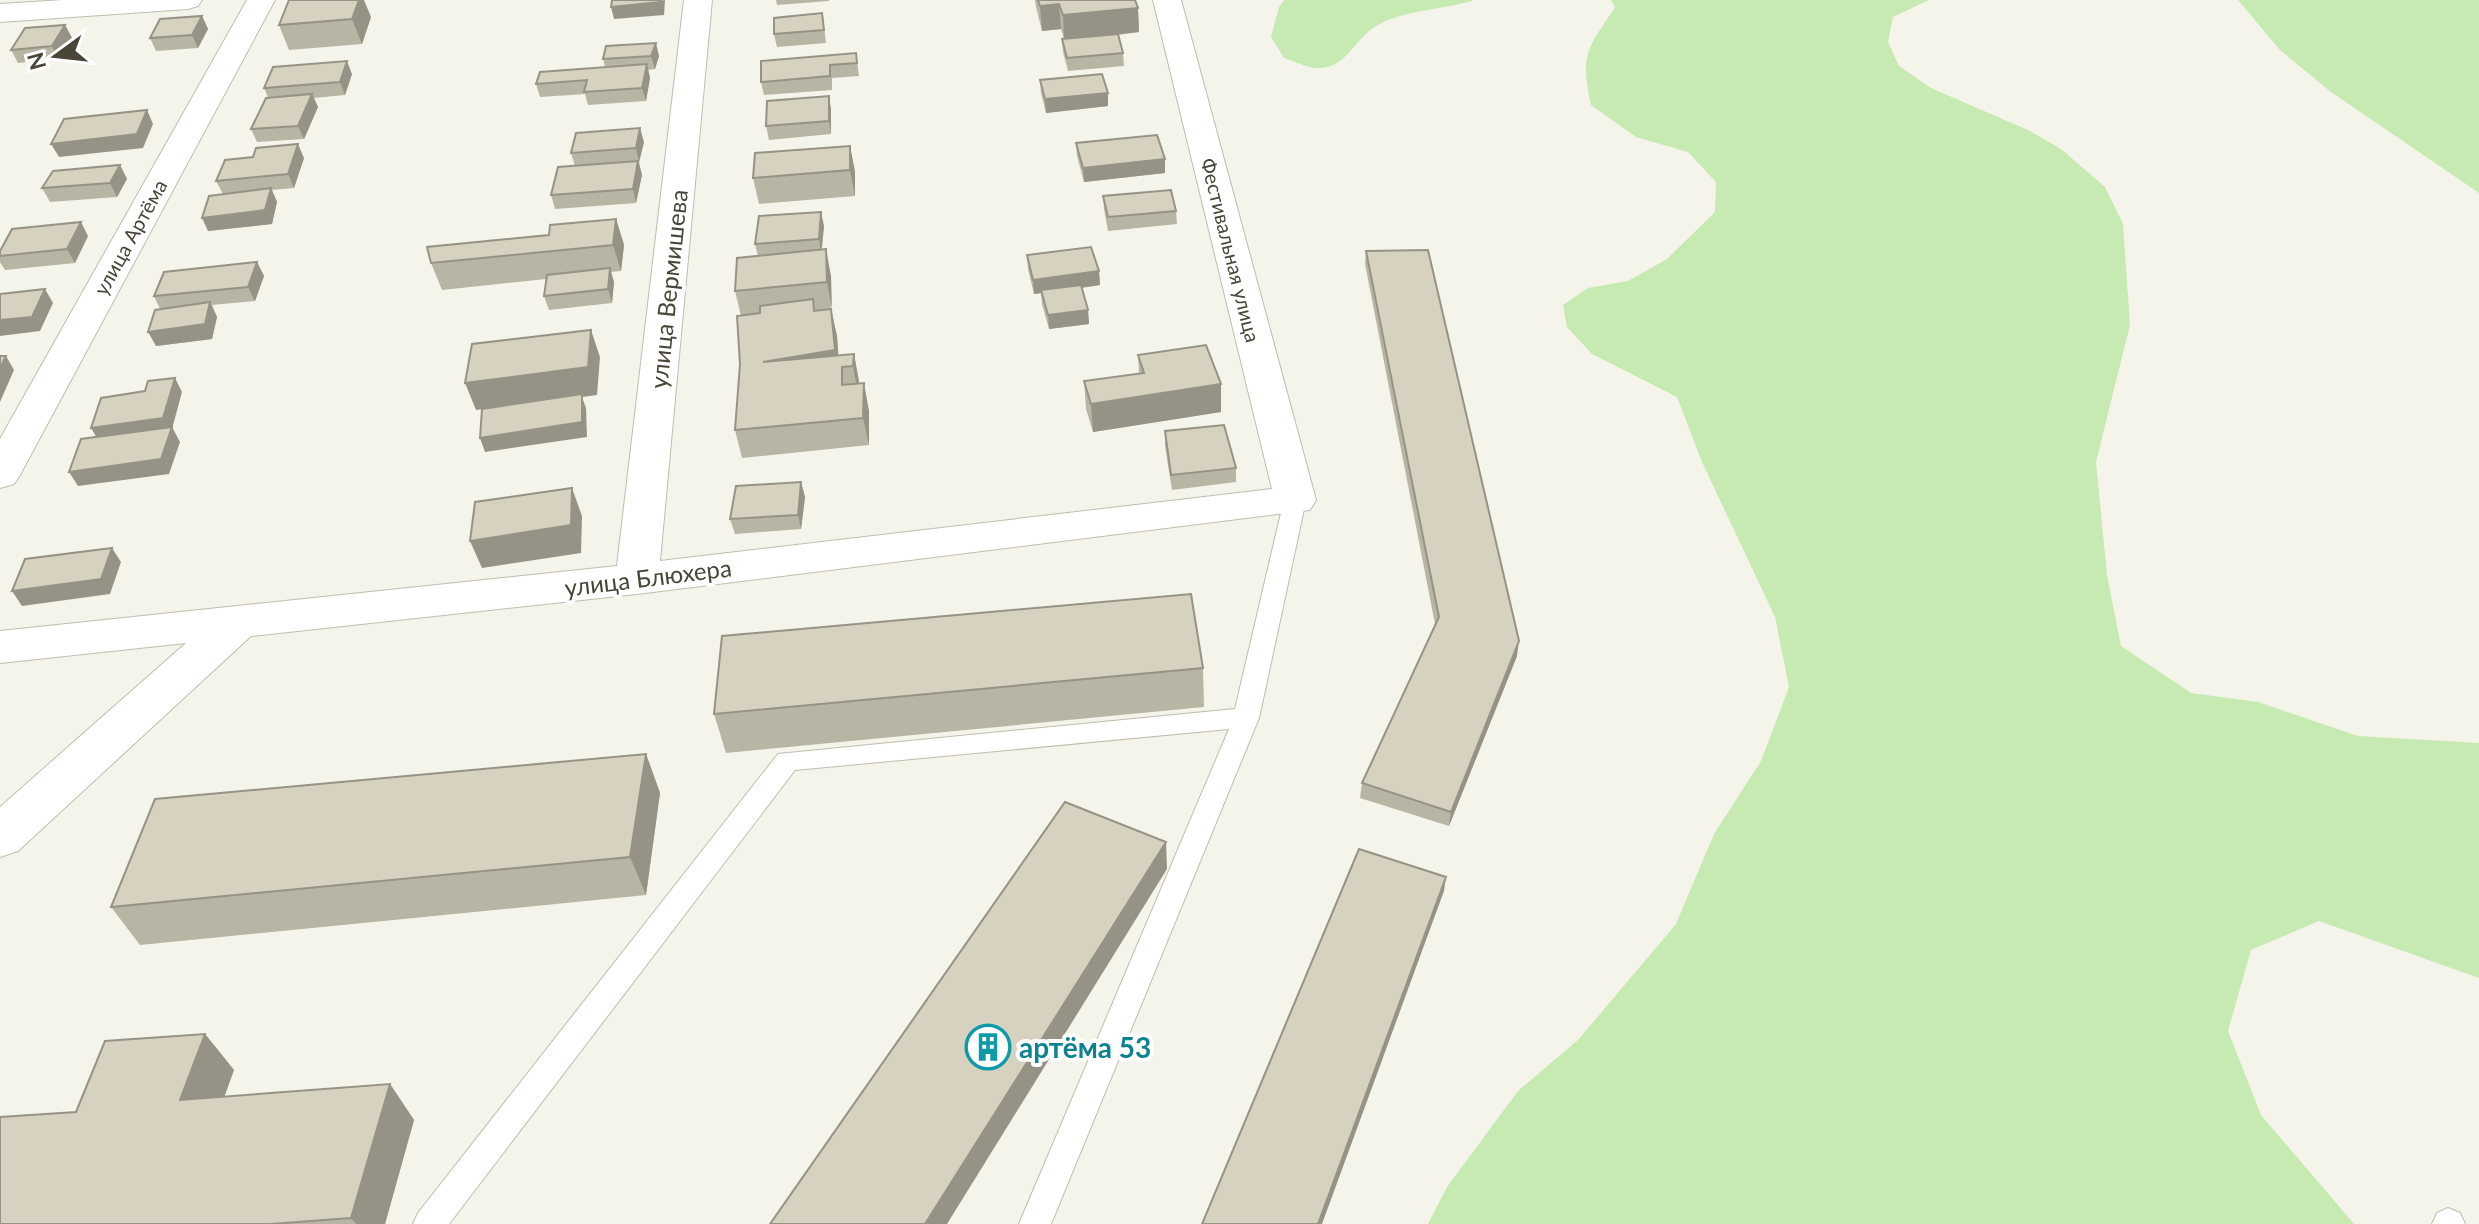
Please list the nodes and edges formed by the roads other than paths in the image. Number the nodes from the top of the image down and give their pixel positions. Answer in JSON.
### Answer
{"nodes":[{"id":1,"x":188,"y":0,"type":"edge"},
{"id":2,"x":261,"y":0,"type":"edge"},
{"id":3,"x":698,"y":0,"type":"edge"},
{"id":4,"x":1167,"y":0,"type":"edge"},
{"id":5,"x":0,"y":13,"type":"edge"},
{"id":6,"x":0,"y":475,"type":"edge"},
{"id":7,"x":1295,"y":500,"type":"junction"},
{"id":8,"x":637,"y":579,"type":"junction"},
{"id":9,"x":238,"y":622,"type":"junction"},
{"id":10,"x":0,"y":647,"type":"edge"},
{"id":11,"x":1246,"y":718,"type":"junction"},
{"id":12,"x":0,"y":837,"type":"edge"},
{"id":13,"x":429,"y":1224,"type":"edge"},
{"id":14,"x":1035,"y":1224,"type":"edge"}],
"edges":[{"from":1,"to":5,"type":"street"},
{"from":2,"to":6,"type":"street","name":"улица Артёма"},
{"from":3,"to":8,"type":"street","name":"улица Вермишева"},
{"from":4,"to":7,"type":"street","name":"Фестивальная улица"},
{"from":7,"to":8,"type":"street","name":"улица Блюхера"},
{"from":7,"to":11,"type":"lane"},
{"from":8,"to":9,"type":"street","name":"улица Блюхера"},
{"from":9,"to":10,"type":"street","name":"улица Блюхера"},
{"from":9,"to":12,"type":"street"},
{"from":11,"to":13,"type":"lane"},
{"from":11,"to":14,"type":"lane"}]}
